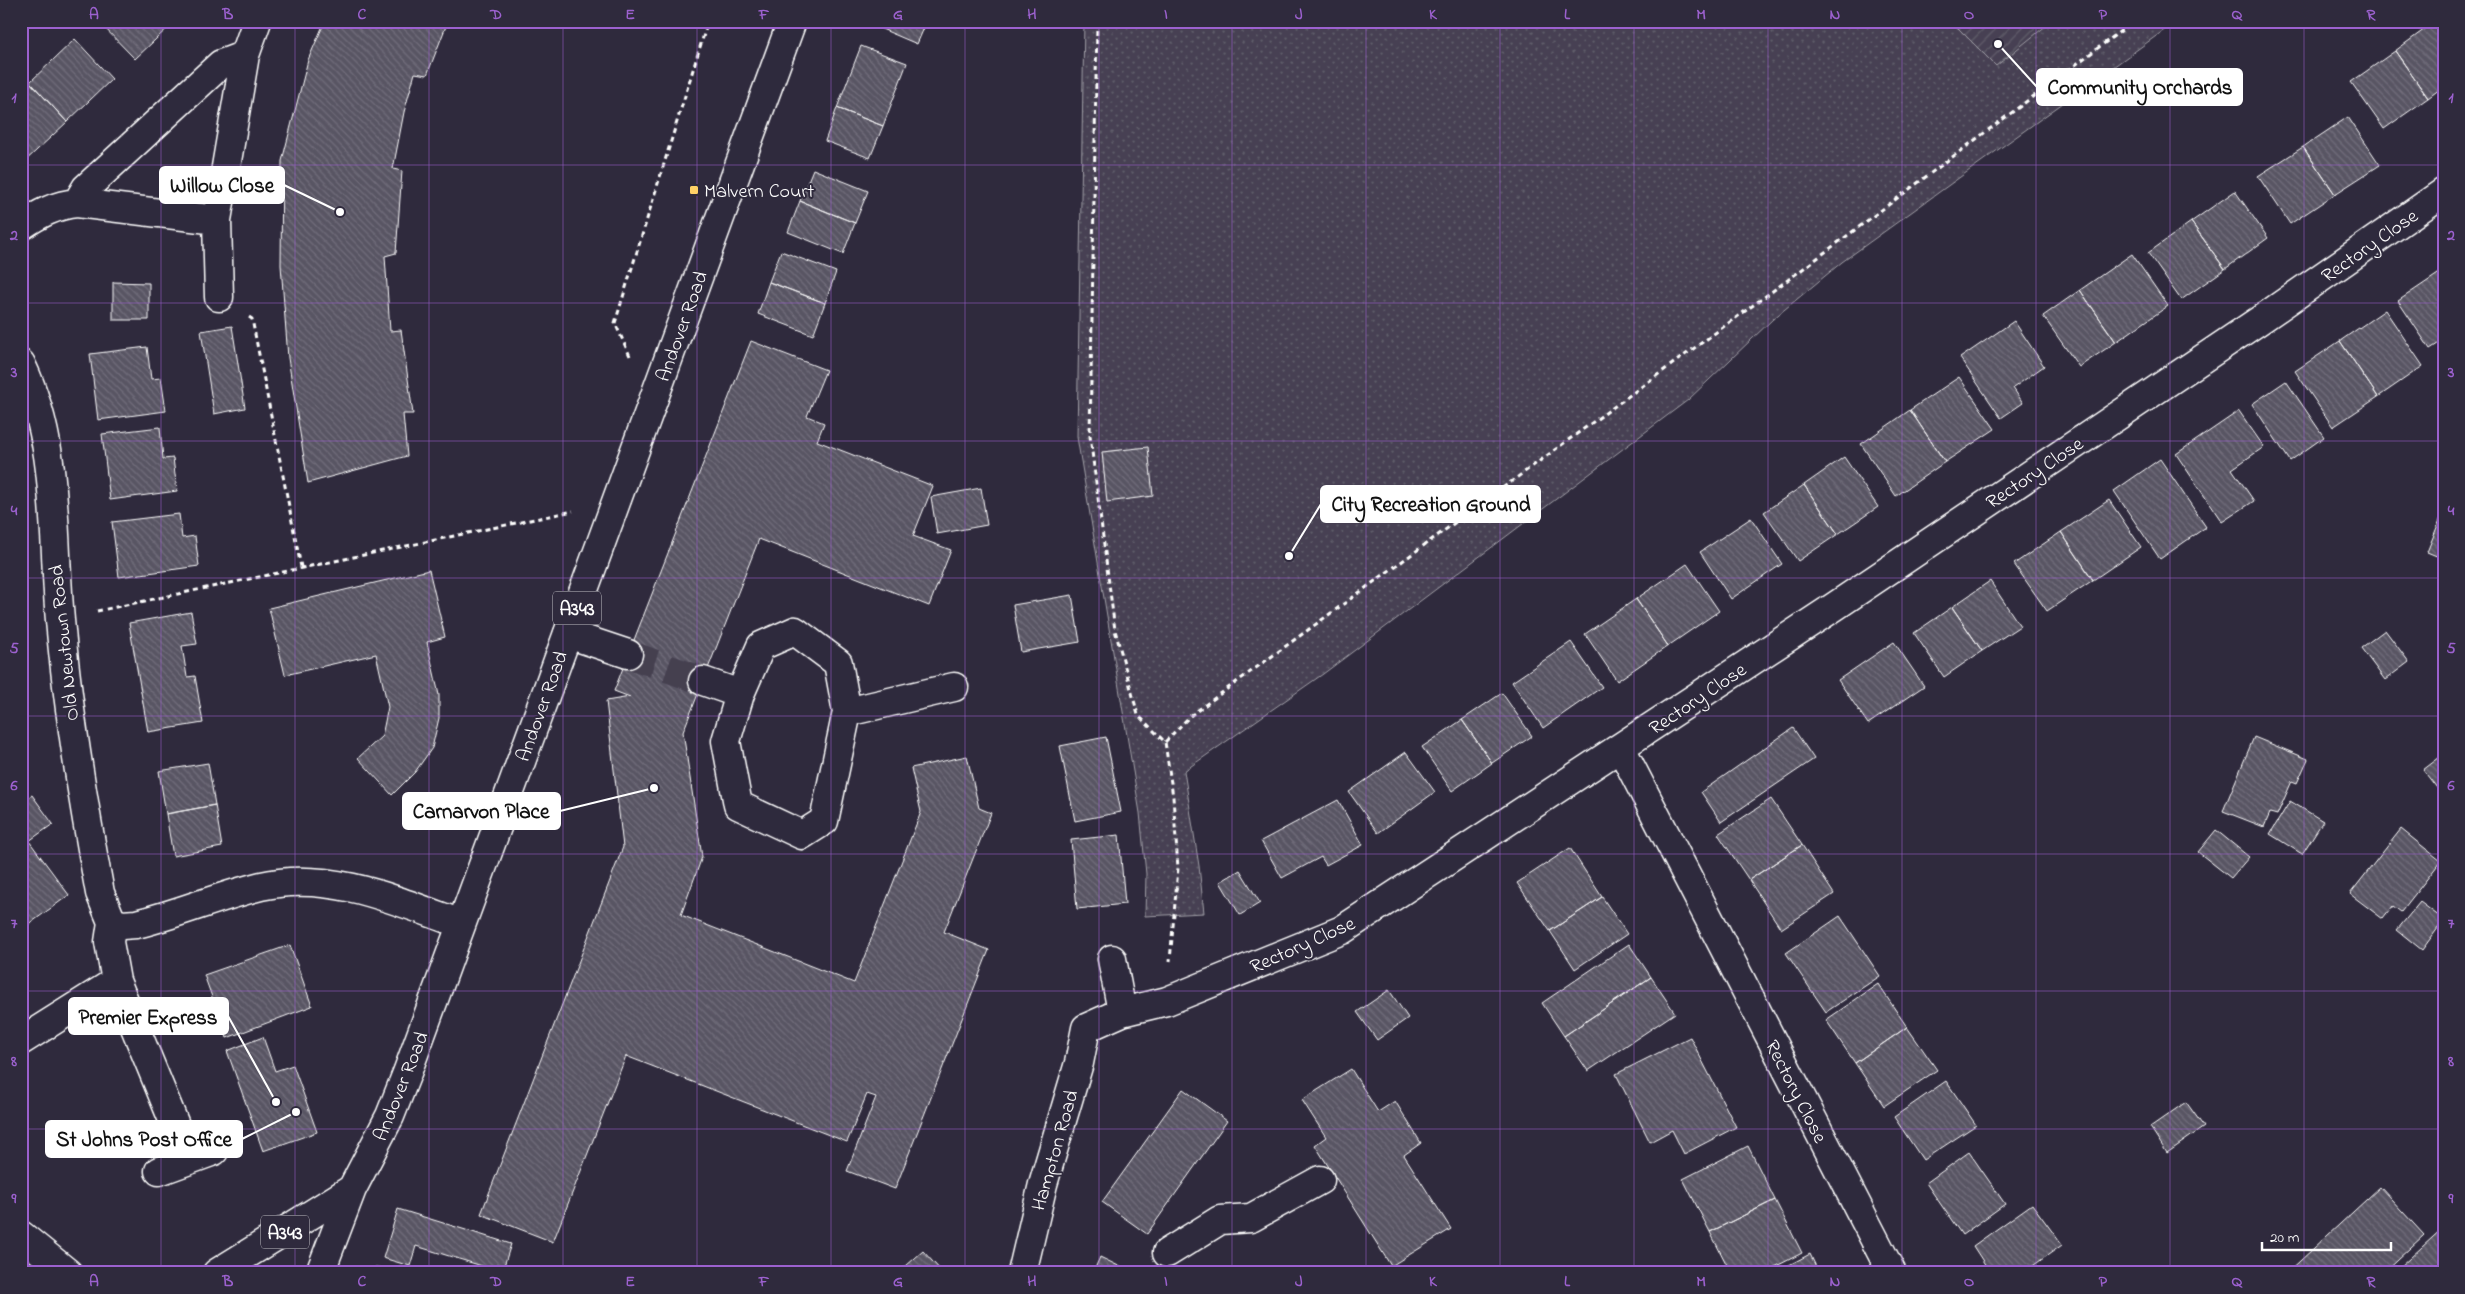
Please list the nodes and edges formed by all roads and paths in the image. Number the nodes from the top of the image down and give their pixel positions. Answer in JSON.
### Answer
{"nodes":[{"id":1,"x":257,"y":21,"type":"edge"},
{"id":2,"x":708,"y":21,"type":"edge"},
{"id":3,"x":792,"y":21,"type":"edge"},
{"id":4,"x":1097,"y":21,"type":"edge"},
{"id":5,"x":2134,"y":21,"type":"edge"},
{"id":6,"x":245,"y":55,"type":"junction"},
{"id":7,"x":2444,"y":192,"type":"edge"},
{"id":8,"x":77,"y":203,"type":"junction"},
{"id":9,"x":217,"y":220,"type":"junction"},
{"id":10,"x":21,"y":226,"type":"edge"},
{"id":11,"x":219,"y":297,"type":"joint"},
{"id":12,"x":21,"y":364,"type":"edge"},
{"id":13,"x":634,"y":365,"type":"dead end"},
{"id":14,"x":579,"y":509,"type":"dead end"},
{"id":15,"x":301,"y":567,"type":"junction"},
{"id":16,"x":60,"y":619,"type":"junction"},
{"id":17,"x":568,"y":634,"type":"junction"},
{"id":18,"x":628,"y":654,"type":"tunnel mouth"},
{"id":19,"x":703,"y":681,"type":"tunnel mouth"},
{"id":20,"x":954,"y":687,"type":"dead end"},
{"id":21,"x":740,"y":694,"type":"junction"},
{"id":22,"x":847,"y":712,"type":"junction"},
{"id":23,"x":1165,"y":742,"type":"junction"},
{"id":24,"x":1621,"y":748,"type":"junction"},
{"id":25,"x":112,"y":922,"type":"junction"},
{"id":26,"x":461,"y":924,"type":"junction"},
{"id":27,"x":1112,"y":959,"type":"dead end"},
{"id":28,"x":116,"y":981,"type":"junction"},
{"id":29,"x":1167,"y":1001,"type":"junction"},
{"id":30,"x":1122,"y":1012,"type":"junction"},
{"id":31,"x":1086,"y":1028,"type":"joint"},
{"id":32,"x":21,"y":1041,"type":"edge"},
{"id":33,"x":159,"y":1171,"type":"dead end"},
{"id":34,"x":1320,"y":1180,"type":"dead end"},
{"id":35,"x":352,"y":1189,"type":"junction"},
{"id":36,"x":21,"y":1235,"type":"edge"},
{"id":37,"x":1167,"y":1253,"type":"dead end"},
{"id":38,"x":68,"y":1273,"type":"edge"},
{"id":39,"x":217,"y":1273,"type":"edge"},
{"id":40,"x":320,"y":1273,"type":"edge"},
{"id":41,"x":1022,"y":1273,"type":"edge"},
{"id":42,"x":1892,"y":1273,"type":"edge"}],
"edges":[{"from":1,"to":6,"type":"street"},
{"from":2,"to":13,"type":"path"},
{"from":3,"to":17,"type":"street","name":"Andover Road","number":"A343"},
{"from":4,"to":23,"type":"path"},
{"from":5,"to":23,"type":"path"},
{"from":6,"to":8,"type":"street"},
{"from":6,"to":9,"type":"street"},
{"from":7,"to":24,"type":"street","name":"Rectory Close"},
{"from":8,"to":9,"type":"street"},
{"from":8,"to":10,"type":"street"},
{"from":9,"to":11,"type":"street"},
{"from":11,"to":15,"type":"path"},
{"from":12,"to":16,"type":"street","name":"Old Newtown Road"},
{"from":14,"to":15,"type":"path"},
{"from":15,"to":16,"type":"path"},
{"from":16,"to":25,"type":"street","name":"Old Newtown Road"},
{"from":17,"to":18,"type":"street"},
{"from":17,"to":26,"type":"street","name":"Andover Road","number":"A343"},
{"from":19,"to":21,"type":"street"},
{"from":20,"to":22,"type":"street"},
{"from":21,"to":22,"type":"street"},
{"from":21,"to":22,"type":"street"},
{"from":23,"to":29,"type":"path"},
{"from":24,"to":29,"type":"street","name":"Rectory Close"},
{"from":24,"to":42,"type":"street","name":"Rectory Close"},
{"from":25,"to":26,"type":"street"},
{"from":25,"to":28,"type":"street","name":"Old Newtown Road"},
{"from":26,"to":35,"type":"street","name":"Andover Road","number":"A343"},
{"from":27,"to":30,"type":"street"},
{"from":28,"to":32,"type":"street"},
{"from":28,"to":33,"type":"street","name":"Old Newtown Road"},
{"from":29,"to":30,"type":"street","name":"Rectory Close"},
{"from":30,"to":31,"type":"street","name":"Rectory Close"},
{"from":31,"to":41,"type":"street","name":"Hampton Road"},
{"from":34,"to":37,"type":"street"},
{"from":35,"to":39,"type":"street","number":"A343"},
{"from":35,"to":40,"type":"street","name":"Andover Road","number":"A343"},
{"from":36,"to":38,"type":"street"}]}
